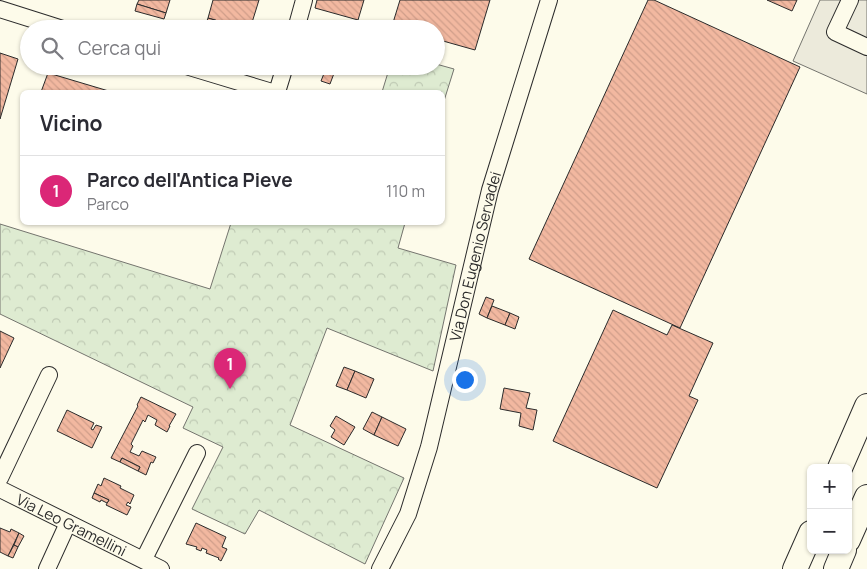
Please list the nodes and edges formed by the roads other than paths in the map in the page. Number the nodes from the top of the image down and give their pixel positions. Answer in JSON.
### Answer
{"nodes":[{"id":1,"x":304,"y":0,"type":"edge"},
{"id":2,"x":549,"y":0,"type":"edge"},
{"id":3,"x":850,"y":0,"type":"edge"},
{"id":4,"x":0,"y":9,"type":"edge"},
{"id":5,"x":35,"y":20,"type":"edge"},
{"id":6,"x":298,"y":20,"type":"edge"},
{"id":7,"x":867,"y":47,"type":"edge"},
{"id":8,"x":216,"y":75,"type":"edge"},
{"id":9,"x":283,"y":75,"type":"edge"},
{"id":10,"x":265,"y":90,"type":"edge"},
{"id":11,"x":279,"y":90,"type":"edge"},
{"id":12,"x":49,"y":375,"type":"dead end"},
{"id":13,"x":867,"y":406,"type":"edge"},
{"id":14,"x":197,"y":453,"type":"dead end"},
{"id":15,"x":842,"y":464,"type":"edge"},
{"id":16,"x":0,"y":478,"type":"edge"},
{"id":17,"x":0,"y":488,"type":"edge"},
{"id":18,"x":867,"y":498,"type":"edge"},
{"id":19,"x":68,"y":523,"type":"junction"},
{"id":20,"x":852,"y":531,"type":"edge"},
{"id":21,"x":807,"y":542,"type":"edge"},
{"id":22,"x":842,"y":554,"type":"edge"},
{"id":23,"x":144,"y":559,"type":"junction"},
{"id":24,"x":47,"y":569,"type":"edge"},
{"id":25,"x":161,"y":569,"type":"edge"},
{"id":26,"x":380,"y":569,"type":"edge"},
{"id":27,"x":795,"y":569,"type":"edge"},
{"id":28,"x":836,"y":569,"type":"edge"}],
"edges":[{"from":1,"to":6,"type":"street"},
{"from":2,"to":26,"type":"street","name":"Via Don Eugenio Servadei"},
{"from":3,"to":7,"type":"street"},
{"from":4,"to":5,"type":"street"},
{"from":8,"to":10,"type":"street"},
{"from":9,"to":11,"type":"street"},
{"from":12,"to":16,"type":"street"},
{"from":13,"to":15,"type":"highway"},
{"from":14,"to":23,"type":"street","name":"Via Leo Gramellini"},
{"from":17,"to":19,"type":"street","name":"Via Leo Gramellini"},
{"from":18,"to":20,"type":"highway"},
{"from":19,"to":23,"type":"street","name":"Via Leo Gramellini"},
{"from":19,"to":24,"type":"street"},
{"from":21,"to":27,"type":"highway"},
{"from":22,"to":28,"type":"highway"},
{"from":23,"to":25,"type":"street","name":"Via Leo Gramellini"}]}
